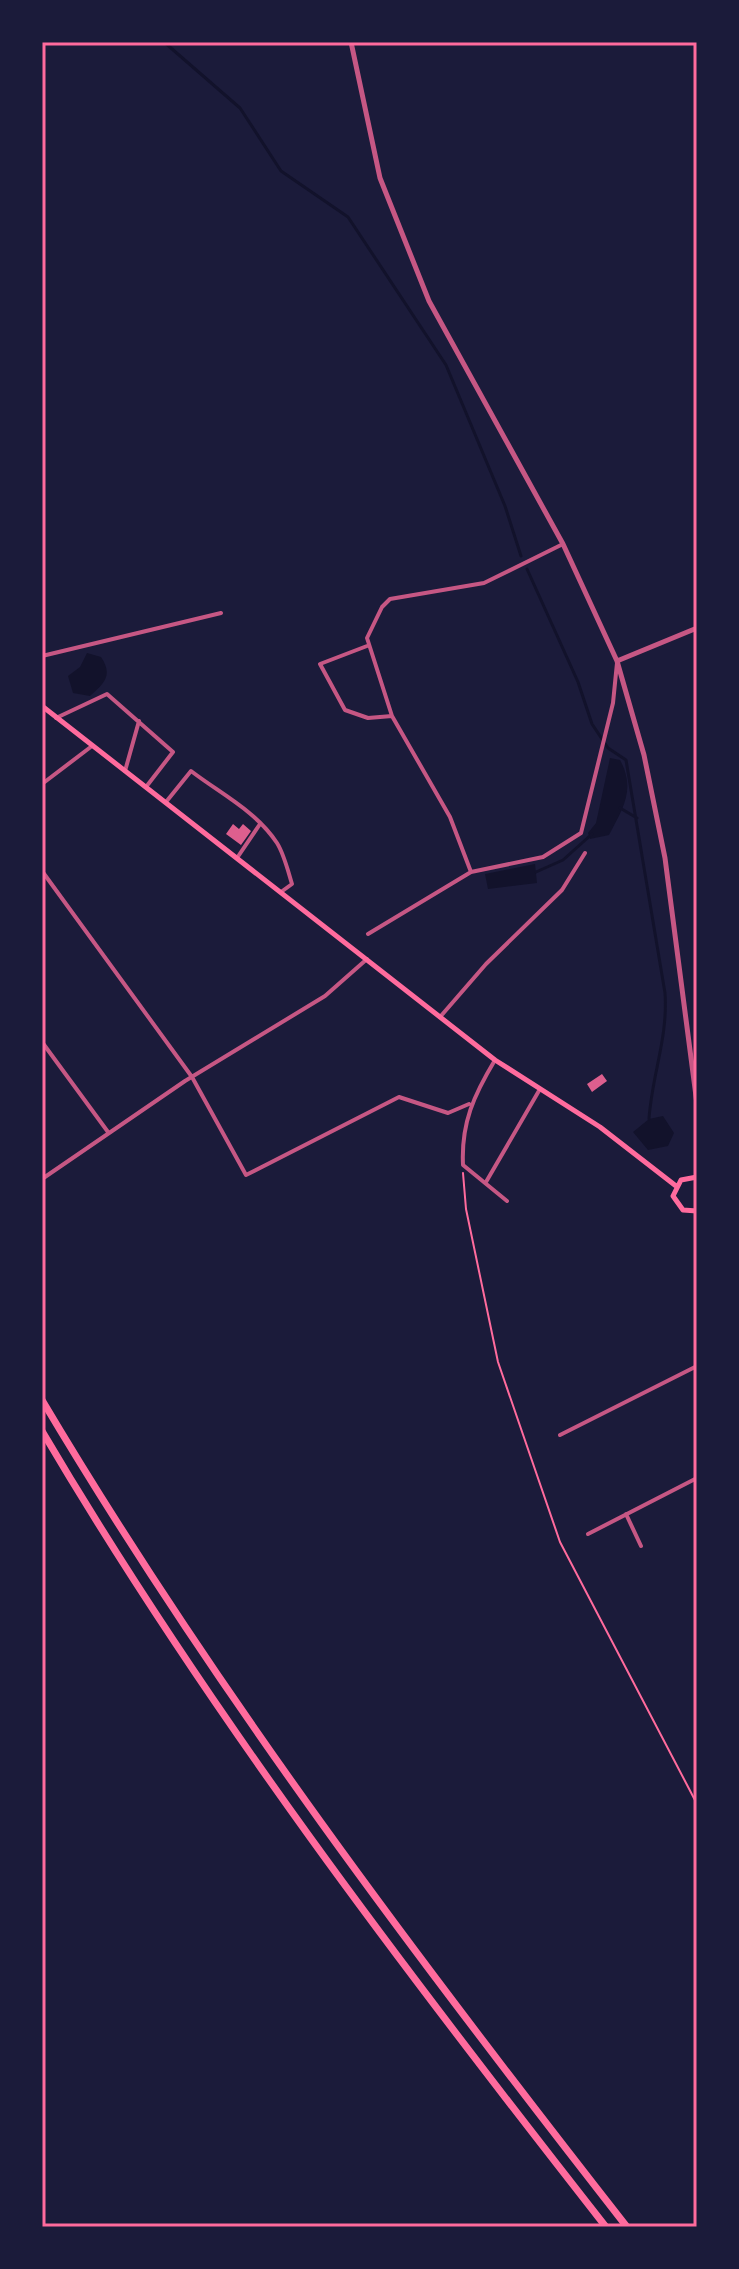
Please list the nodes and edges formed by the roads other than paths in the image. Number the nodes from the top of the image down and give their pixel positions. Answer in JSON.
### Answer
{"nodes":[{"id":1,"x":351,"y":42,"type":"edge"},
{"id":2,"x":563,"y":544,"type":"junction"},
{"id":3,"x":221,"y":613,"type":"dead end"},
{"id":4,"x":697,"y":628,"type":"edge"},
{"id":5,"x":367,"y":646,"type":"junction"},
{"id":6,"x":42,"y":656,"type":"edge"},
{"id":7,"x":617,"y":661,"type":"junction"},
{"id":8,"x":42,"y":706,"type":"edge"},
{"id":9,"x":392,"y":716,"type":"junction"},
{"id":10,"x":56,"y":718,"type":"junction"},
{"id":11,"x":139,"y":721,"type":"junction"},
{"id":12,"x":92,"y":746,"type":"junction"},
{"id":13,"x":125,"y":771,"type":"junction"},
{"id":14,"x":42,"y":784,"type":"edge"},
{"id":15,"x":146,"y":787,"type":"junction"},
{"id":16,"x":166,"y":802,"type":"junction"},
{"id":17,"x":260,"y":824,"type":"junction"},
{"id":18,"x":585,"y":853,"type":"dead end"},
{"id":19,"x":237,"y":858,"type":"junction"},
{"id":20,"x":42,"y":871,"type":"edge"},
{"id":21,"x":471,"y":872,"type":"junction"},
{"id":22,"x":281,"y":892,"type":"junction"},
{"id":23,"x":368,"y":934,"type":"dead end"},
{"id":24,"x":367,"y":959,"type":"junction"},
{"id":25,"x":440,"y":1017,"type":"junction"},
{"id":26,"x":42,"y":1042,"type":"edge"},
{"id":27,"x":495,"y":1060,"type":"junction"},
{"id":28,"x":192,"y":1077,"type":"junction"},
{"id":29,"x":540,"y":1089,"type":"junction"},
{"id":30,"x":469,"y":1104,"type":"junction"},
{"id":31,"x":697,"y":1104,"type":"edge"},
{"id":32,"x":108,"y":1132,"type":"junction"},
{"id":33,"x":697,"y":1177,"type":"edge"},
{"id":34,"x":42,"y":1179,"type":"edge"},
{"id":35,"x":486,"y":1182,"type":"junction"},
{"id":36,"x":676,"y":1186,"type":"junction"},
{"id":37,"x":507,"y":1201,"type":"dead end"},
{"id":38,"x":697,"y":1211,"type":"edge"},
{"id":39,"x":697,"y":1366,"type":"edge"},
{"id":40,"x":42,"y":1400,"type":"edge"},
{"id":41,"x":42,"y":1431,"type":"edge"},
{"id":42,"x":560,"y":1435,"type":"dead end"},
{"id":43,"x":697,"y":1478,"type":"edge"},
{"id":44,"x":626,"y":1514,"type":"junction"},
{"id":45,"x":588,"y":1534,"type":"dead end"},
{"id":46,"x":641,"y":1546,"type":"dead end"},
{"id":47,"x":606,"y":2227,"type":"edge"},
{"id":48,"x":627,"y":2227,"type":"edge"}],
"edges":[{"from":1,"to":2,"type":"street"},
{"from":2,"to":5,"type":"street"},
{"from":2,"to":7,"type":"street"},
{"from":3,"to":6,"type":"street"},
{"from":4,"to":7,"type":"street"},
{"from":5,"to":9,"type":"street"},
{"from":5,"to":9,"type":"street"},
{"from":7,"to":21,"type":"street"},
{"from":7,"to":31,"type":"street"},
{"from":8,"to":10,"type":"main road"},
{"from":9,"to":21,"type":"street"},
{"from":10,"to":11,"type":"street"},
{"from":10,"to":12,"type":"main road"},
{"from":11,"to":13,"type":"street"},
{"from":11,"to":15,"type":"street"},
{"from":12,"to":13,"type":"main road"},
{"from":12,"to":14,"type":"street"},
{"from":13,"to":15,"type":"main road"},
{"from":15,"to":16,"type":"main road"},
{"from":16,"to":17,"type":"street"},
{"from":16,"to":19,"type":"main road"},
{"from":17,"to":19,"type":"street"},
{"from":17,"to":22,"type":"street"},
{"from":18,"to":25,"type":"street"},
{"from":19,"to":22,"type":"main road"},
{"from":20,"to":28,"type":"street"},
{"from":21,"to":23,"type":"street"},
{"from":22,"to":24,"type":"main road"},
{"from":24,"to":25,"type":"main road"},
{"from":24,"to":28,"type":"street"},
{"from":25,"to":27,"type":"main road"},
{"from":26,"to":32,"type":"street"},
{"from":27,"to":29,"type":"main road"},
{"from":27,"to":30,"type":"street"},
{"from":28,"to":30,"type":"street"},
{"from":28,"to":32,"type":"street"},
{"from":29,"to":35,"type":"street"},
{"from":29,"to":36,"type":"main road"},
{"from":30,"to":35,"type":"street"},
{"from":32,"to":34,"type":"street"},
{"from":33,"to":36,"type":"main road"},
{"from":35,"to":37,"type":"street"},
{"from":36,"to":38,"type":"main road"},
{"from":39,"to":42,"type":"street"},
{"from":40,"to":48,"type":"highway"},
{"from":41,"to":47,"type":"highway"},
{"from":43,"to":44,"type":"street"},
{"from":44,"to":45,"type":"street"},
{"from":44,"to":46,"type":"street"}]}
